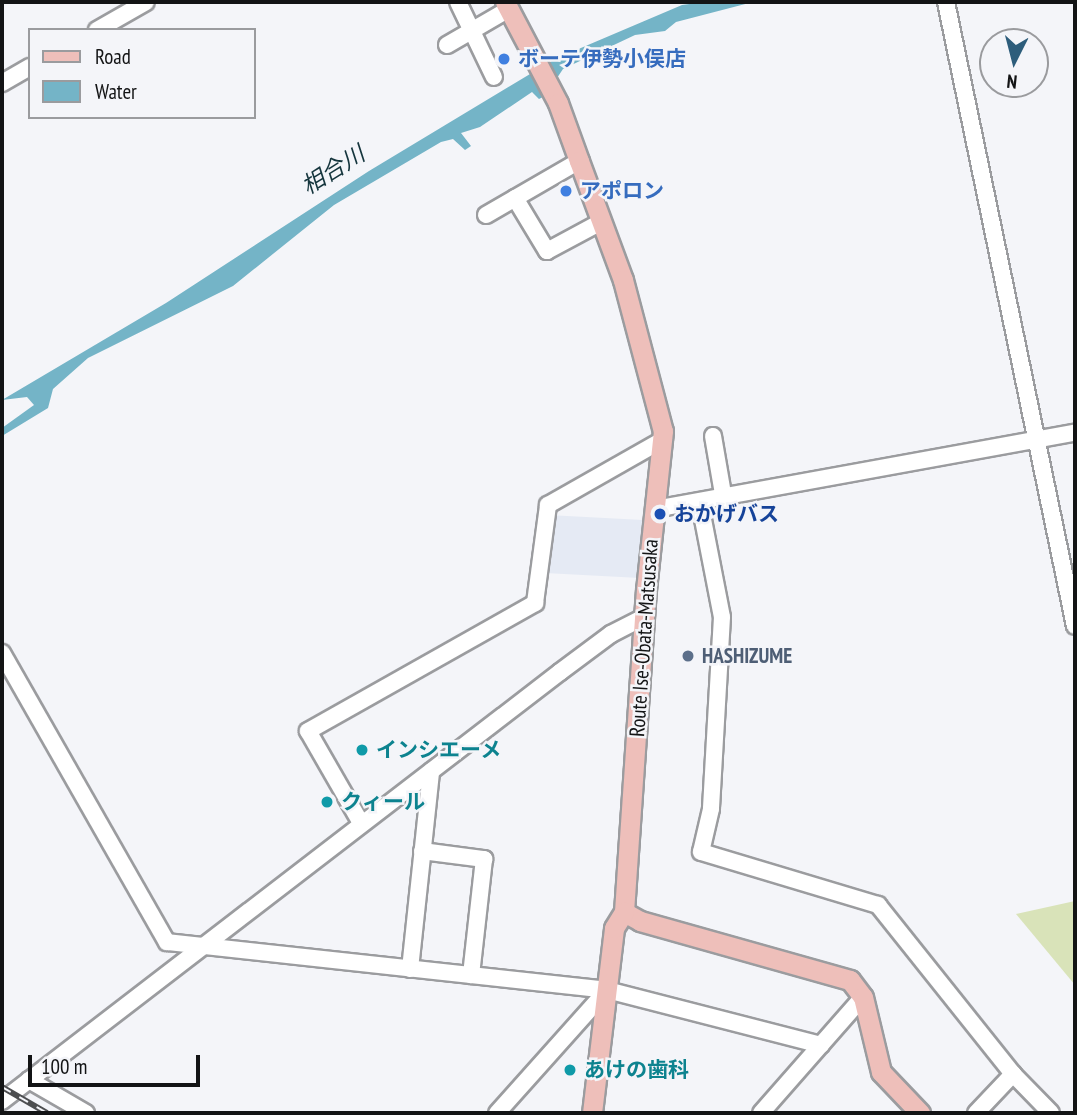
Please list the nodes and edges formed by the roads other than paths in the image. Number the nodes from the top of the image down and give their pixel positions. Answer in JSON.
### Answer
{"nodes":[{"id":1,"x":146,"y":2,"type":"edge"},
{"id":2,"x":458,"y":2,"type":"edge"},
{"id":3,"x":946,"y":2,"type":"edge"},
{"id":4,"x":507,"y":5,"type":"edge"},
{"id":5,"x":100,"y":28,"type":"edge"},
{"id":6,"x":470,"y":30,"type":"junction"},
{"id":7,"x":447,"y":45,"type":"dead end"},
{"id":8,"x":28,"y":68,"type":"edge"},
{"id":9,"x":494,"y":78,"type":"dead end"},
{"id":10,"x":2,"y":83,"type":"edge"},
{"id":11,"x":579,"y":161,"type":"junction"},
{"id":12,"x":515,"y":198,"type":"junction"},
{"id":13,"x":486,"y":215,"type":"dead end"},
{"id":14,"x":601,"y":222,"type":"junction"},
{"id":15,"x":1075,"y":433,"type":"edge"},
{"id":16,"x":713,"y":436,"type":"dead end"},
{"id":17,"x":664,"y":439,"type":"junction"},
{"id":18,"x":1039,"y":440,"type":"junction"},
{"id":19,"x":724,"y":500,"type":"junction"},
{"id":20,"x":700,"y":504,"type":"junction"},
{"id":21,"x":655,"y":509,"type":"junction"},
{"id":22,"x":644,"y":617,"type":"junction"},
{"id":23,"x":1075,"y":626,"type":"edge"},
{"id":24,"x":2,"y":653,"type":"edge"},
{"id":25,"x":430,"y":771,"type":"junction"},
{"id":26,"x":361,"y":823,"type":"junction"},
{"id":27,"x":422,"y":851,"type":"junction"},
{"id":28,"x":625,"y":912,"type":"junction"},
{"id":29,"x":202,"y":947,"type":"junction"},
{"id":30,"x":410,"y":969,"type":"junction"},
{"id":31,"x":471,"y":975,"type":"junction"},
{"id":32,"x":607,"y":990,"type":"junction"},
{"id":33,"x":863,"y":997,"type":"junction"},
{"id":34,"x":821,"y":1045,"type":"junction"},
{"id":35,"x":1013,"y":1074,"type":"junction"},
{"id":36,"x":29,"y":1080,"type":"junction"},
{"id":37,"x":2,"y":1101,"type":"edge"},
{"id":38,"x":86,"y":1113,"type":"edge"},
{"id":39,"x":497,"y":1113,"type":"edge"},
{"id":40,"x":592,"y":1113,"type":"edge"},
{"id":41,"x":761,"y":1113,"type":"edge"},
{"id":42,"x":920,"y":1113,"type":"edge"},
{"id":43,"x":976,"y":1113,"type":"edge"},
{"id":44,"x":1051,"y":1113,"type":"edge"}],
"edges":[{"from":1,"to":5,"type":"street"},
{"from":2,"to":6,"type":"street"},
{"from":3,"to":18,"type":"street"},
{"from":4,"to":6,"type":"street"},
{"from":4,"to":11,"type":"main road","name":"Route Ise-Obata-Matsusaka"},
{"from":6,"to":7,"type":"street"},
{"from":6,"to":9,"type":"street"},
{"from":8,"to":10,"type":"street"},
{"from":11,"to":12,"type":"street"},
{"from":11,"to":14,"type":"main road","name":"Route Ise-Obata-Matsusaka"},
{"from":12,"to":13,"type":"street"},
{"from":12,"to":14,"type":"street"},
{"from":14,"to":17,"type":"main road","name":"Route Ise-Obata-Matsusaka"},
{"from":15,"to":18,"type":"street"},
{"from":16,"to":19,"type":"street"},
{"from":17,"to":21,"type":"main road","name":"Route Ise-Obata-Matsusaka"},
{"from":17,"to":26,"type":"street"},
{"from":18,"to":19,"type":"street"},
{"from":18,"to":23,"type":"street"},
{"from":19,"to":20,"type":"street"},
{"from":20,"to":21,"type":"street"},
{"from":20,"to":35,"type":"street"},
{"from":21,"to":22,"type":"main road","name":"Route Ise-Obata-Matsusaka"},
{"from":22,"to":25,"type":"street"},
{"from":22,"to":28,"type":"main road","name":"Route Ise-Obata-Matsusaka"},
{"from":24,"to":29,"type":"street"},
{"from":25,"to":26,"type":"street"},
{"from":25,"to":27,"type":"street"},
{"from":26,"to":29,"type":"street"},
{"from":27,"to":30,"type":"street"},
{"from":27,"to":31,"type":"street"},
{"from":28,"to":32,"type":"main road","name":"Route Ise-Obata-Matsusaka"},
{"from":28,"to":33,"type":"main road"},
{"from":29,"to":30,"type":"street"},
{"from":29,"to":36,"type":"street"},
{"from":30,"to":31,"type":"street"},
{"from":31,"to":32,"type":"street"},
{"from":32,"to":34,"type":"street"},
{"from":32,"to":39,"type":"street"},
{"from":32,"to":40,"type":"main road","name":"Route Ise-Obata-Matsusaka"},
{"from":33,"to":34,"type":"street"},
{"from":33,"to":42,"type":"main road"},
{"from":34,"to":41,"type":"street"},
{"from":35,"to":43,"type":"street"},
{"from":35,"to":44,"type":"street"},
{"from":36,"to":37,"type":"street"},
{"from":36,"to":38,"type":"street"}]}
